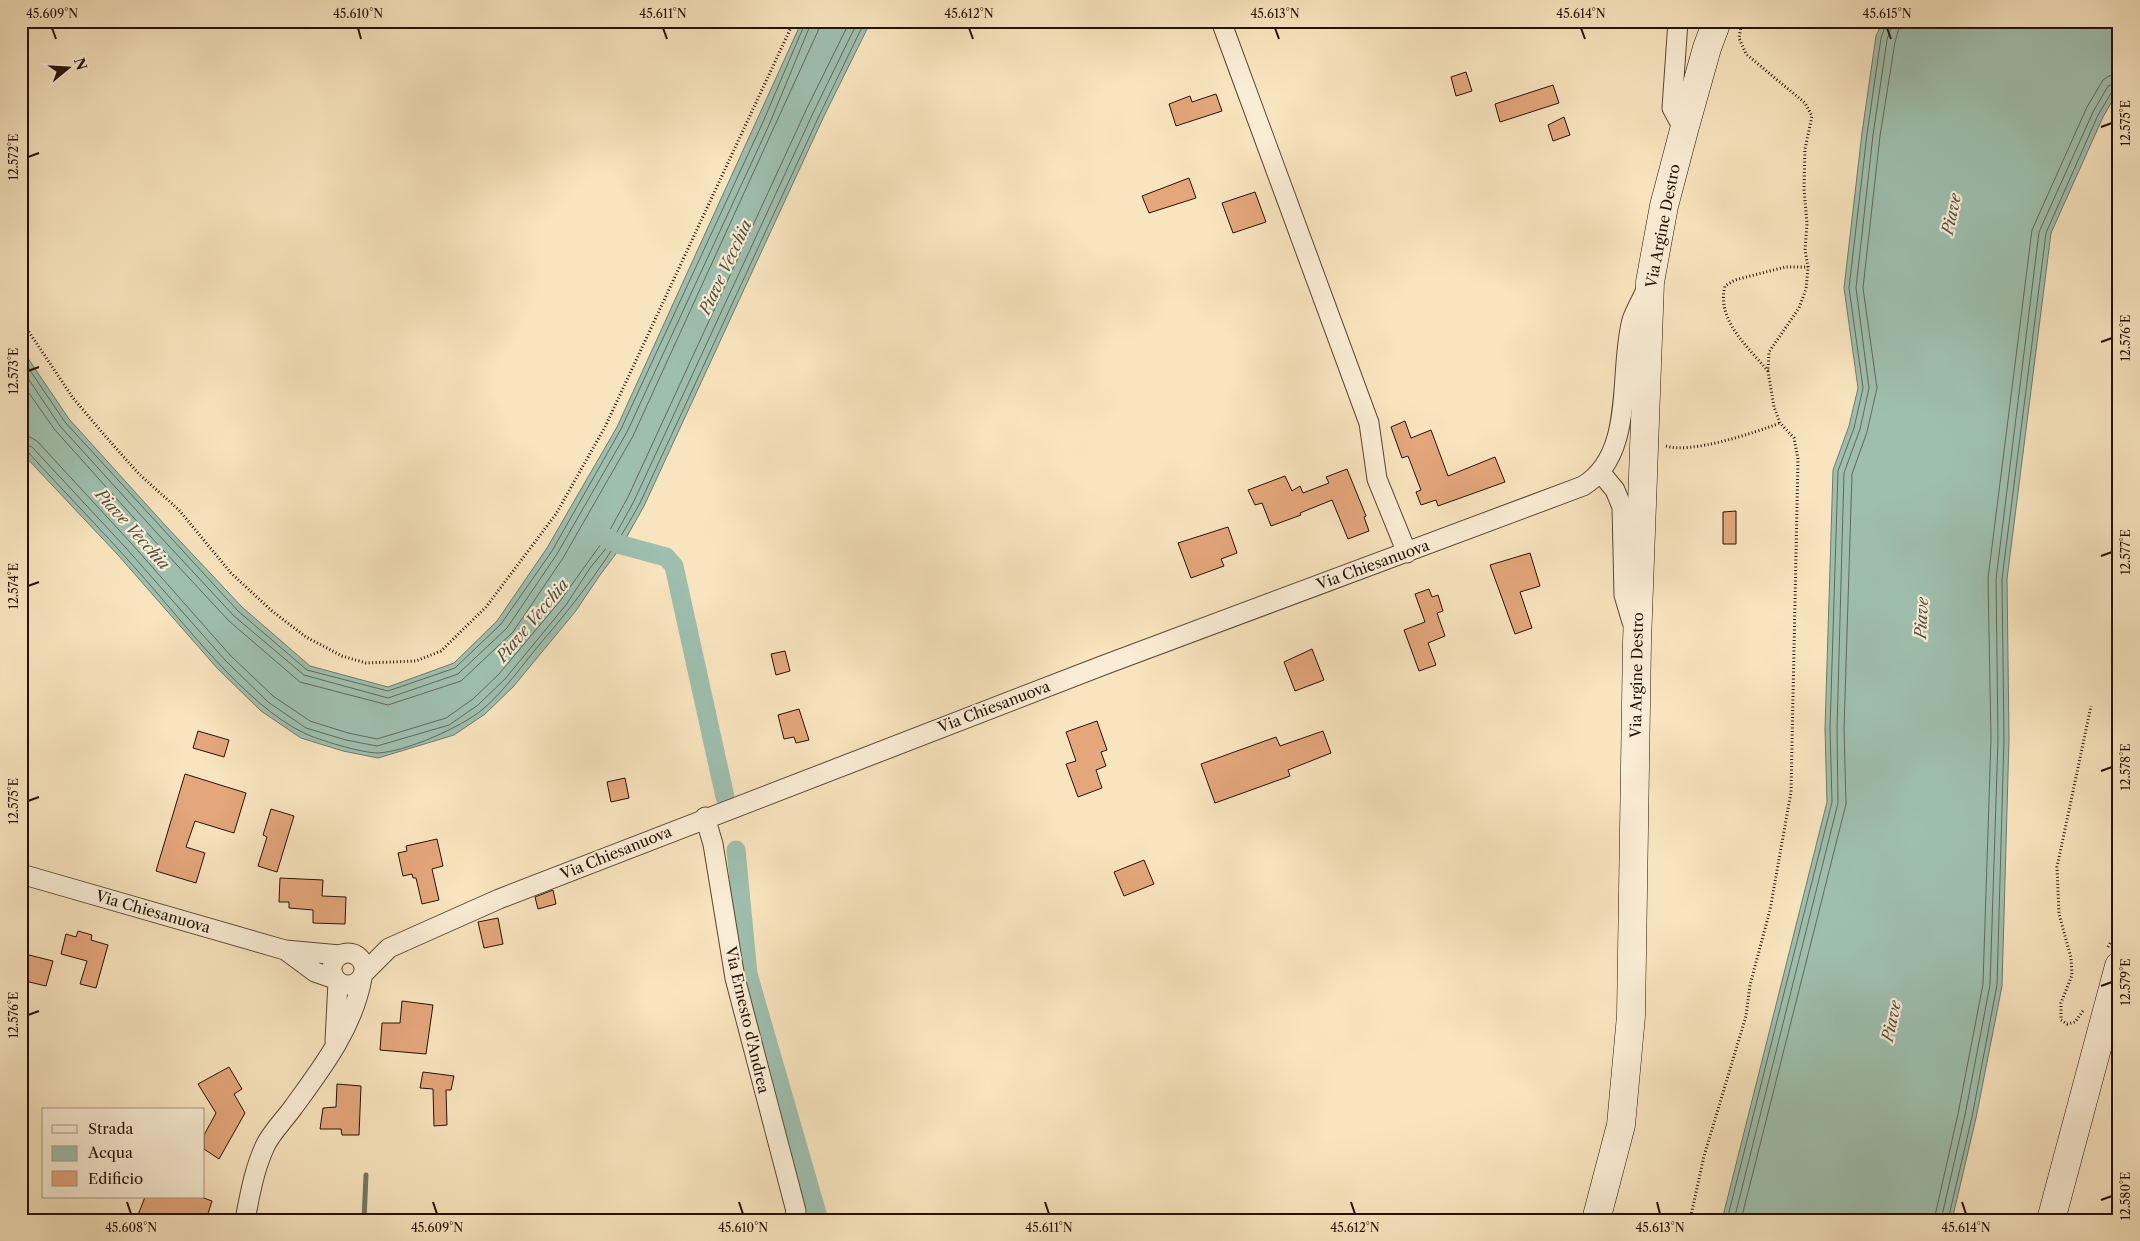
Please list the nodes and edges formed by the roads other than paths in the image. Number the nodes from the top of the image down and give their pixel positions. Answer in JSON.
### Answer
{"nodes":[{"id":1,"x":1221,"y":21,"type":"edge"},
{"id":2,"x":1678,"y":21,"type":"edge"},
{"id":3,"x":1717,"y":21,"type":"edge"},
{"id":4,"x":1684,"y":130,"type":"junction"},
{"id":5,"x":1650,"y":282,"type":"junction"},
{"id":6,"x":1601,"y":473,"type":"junction"},
{"id":7,"x":1407,"y":553,"type":"junction"},
{"id":8,"x":1637,"y":642,"type":"junction"},
{"id":9,"x":705,"y":817,"type":"junction"},
{"id":10,"x":21,"y":874,"type":"edge"},
{"id":11,"x":389,"y":948,"type":"junction"},
{"id":12,"x":285,"y":950,"type":"junction"},
{"id":13,"x":347,"y":955,"type":"junction"},
{"id":14,"x":2112,"y":960,"type":"edge"},
{"id":15,"x":363,"y":975,"type":"junction"},
{"id":16,"x":336,"y":981,"type":"junction"},
{"id":17,"x":334,"y":1050,"type":"junction"},
{"id":18,"x":245,"y":1220,"type":"edge"},
{"id":19,"x":794,"y":1220,"type":"edge"},
{"id":20,"x":1596,"y":1220,"type":"edge"},
{"id":21,"x":2051,"y":1220,"type":"edge"}],
"edges":[{"from":1,"to":7,"type":"street"},
{"from":2,"to":4,"type":"street"},
{"from":3,"to":4,"type":"street","name":"Via Argine Destro"},
{"from":4,"to":5,"type":"street","name":"Via Argine Destro"},
{"from":5,"to":6,"type":"street","name":"Via Chiesanuova"},
{"from":5,"to":8,"type":"street","name":"Via Argine Destro"},
{"from":6,"to":7,"type":"street","name":"Via Chiesanuova"},
{"from":6,"to":8,"type":"street"},
{"from":7,"to":9,"type":"street","name":"Via Chiesanuova"},
{"from":8,"to":20,"type":"street","name":"Via Argine Destro"},
{"from":9,"to":11,"type":"street","name":"Via Chiesanuova"},
{"from":9,"to":19,"type":"street","name":"Via Ernesto d'Andrea"},
{"from":10,"to":12,"type":"street","name":"Via Chiesanuova"},
{"from":11,"to":13,"type":"street","name":"Via Chiesanuova"},
{"from":11,"to":15,"type":"street","name":"Via Chiesanuova"},
{"from":12,"to":13,"type":"street","name":"Via Chiesanuova"},
{"from":12,"to":16,"type":"street","name":"Via Chiesanuova"},
{"from":13,"to":15,"type":"street"},
{"from":13,"to":16,"type":"street"},
{"from":14,"to":21,"type":"street"},
{"from":15,"to":16,"type":"street"},
{"from":15,"to":17,"type":"street"},
{"from":16,"to":17,"type":"street"},
{"from":17,"to":18,"type":"street"}]}
